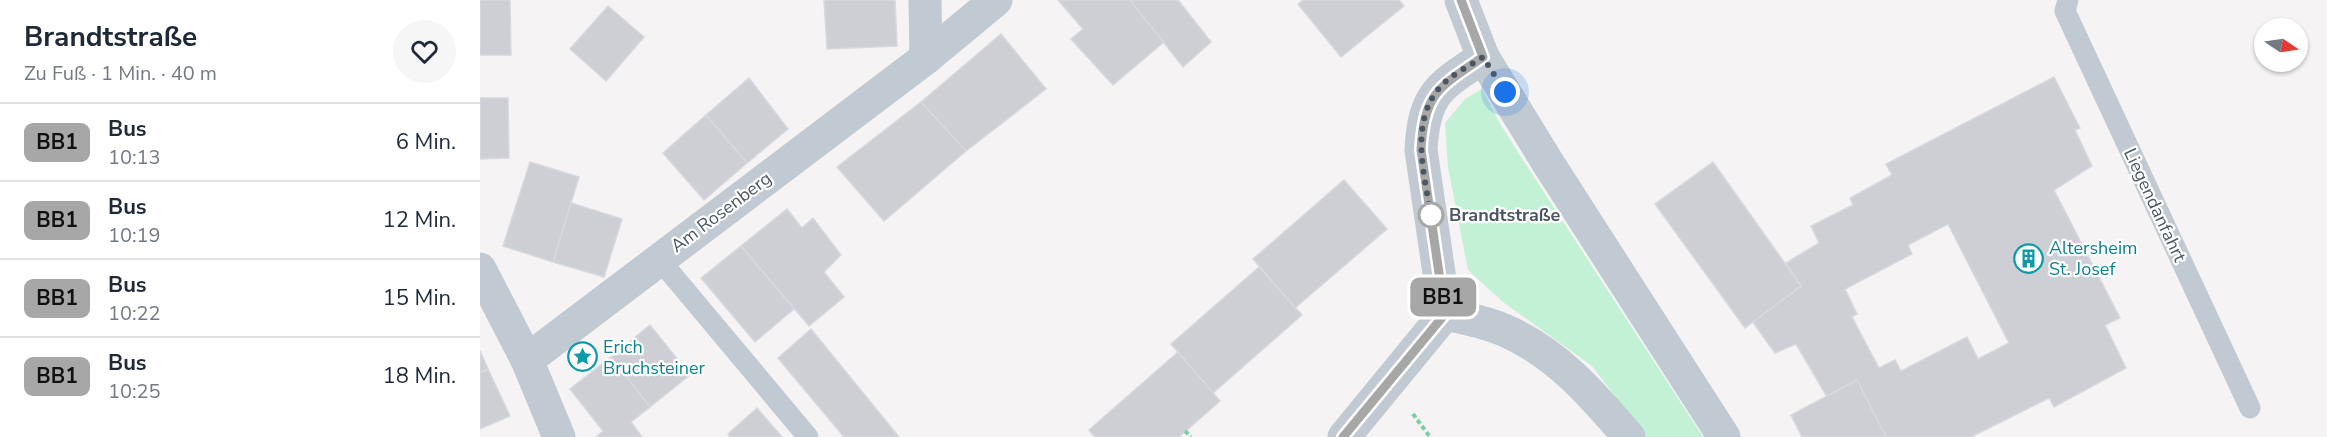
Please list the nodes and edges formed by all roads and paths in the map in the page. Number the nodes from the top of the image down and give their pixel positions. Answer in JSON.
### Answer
{"nodes":[{"id":1,"x":925,"y":0,"type":"edge"},
{"id":2,"x":996,"y":0,"type":"edge"},
{"id":3,"x":1461,"y":0,"type":"edge"},
{"id":4,"x":2068,"y":0,"type":"edge"},
{"id":5,"x":1483,"y":57,"type":"junction"},
{"id":6,"x":926,"y":58,"type":"junction"},
{"id":7,"x":659,"y":259,"type":"junction"},
{"id":8,"x":480,"y":269,"type":"edge"},
{"id":9,"x":1445,"y":314,"type":"junction"},
{"id":10,"x":526,"y":360,"type":"junction"},
{"id":11,"x":2250,"y":408,"type":"dead end"},
{"id":12,"x":1185,"y":431,"type":"dead end"},
{"id":13,"x":559,"y":437,"type":"edge"},
{"id":14,"x":808,"y":437,"type":"edge"},
{"id":15,"x":1191,"y":437,"type":"edge"},
{"id":16,"x":1344,"y":437,"type":"edge"},
{"id":17,"x":1629,"y":437,"type":"edge"},
{"id":18,"x":1724,"y":437,"type":"edge"}],
"edges":[{"from":1,"to":6,"type":"street"},
{"from":2,"to":6,"type":"street","name":"Am Rosenberg"},
{"from":3,"to":5,"type":"street"},
{"from":4,"to":11,"type":"lane","name":"Liegendanfahrt"},
{"from":5,"to":9,"type":"street"},
{"from":5,"to":18,"type":"street"},
{"from":6,"to":7,"type":"street","name":"Am Rosenberg"},
{"from":7,"to":10,"type":"street","name":"Am Rosenberg"},
{"from":7,"to":14,"type":"lane"},
{"from":8,"to":10,"type":"street"},
{"from":9,"to":16,"type":"street"},
{"from":9,"to":17,"type":"street"},
{"from":10,"to":13,"type":"street"},
{"from":12,"to":15,"type":"path"}]}
